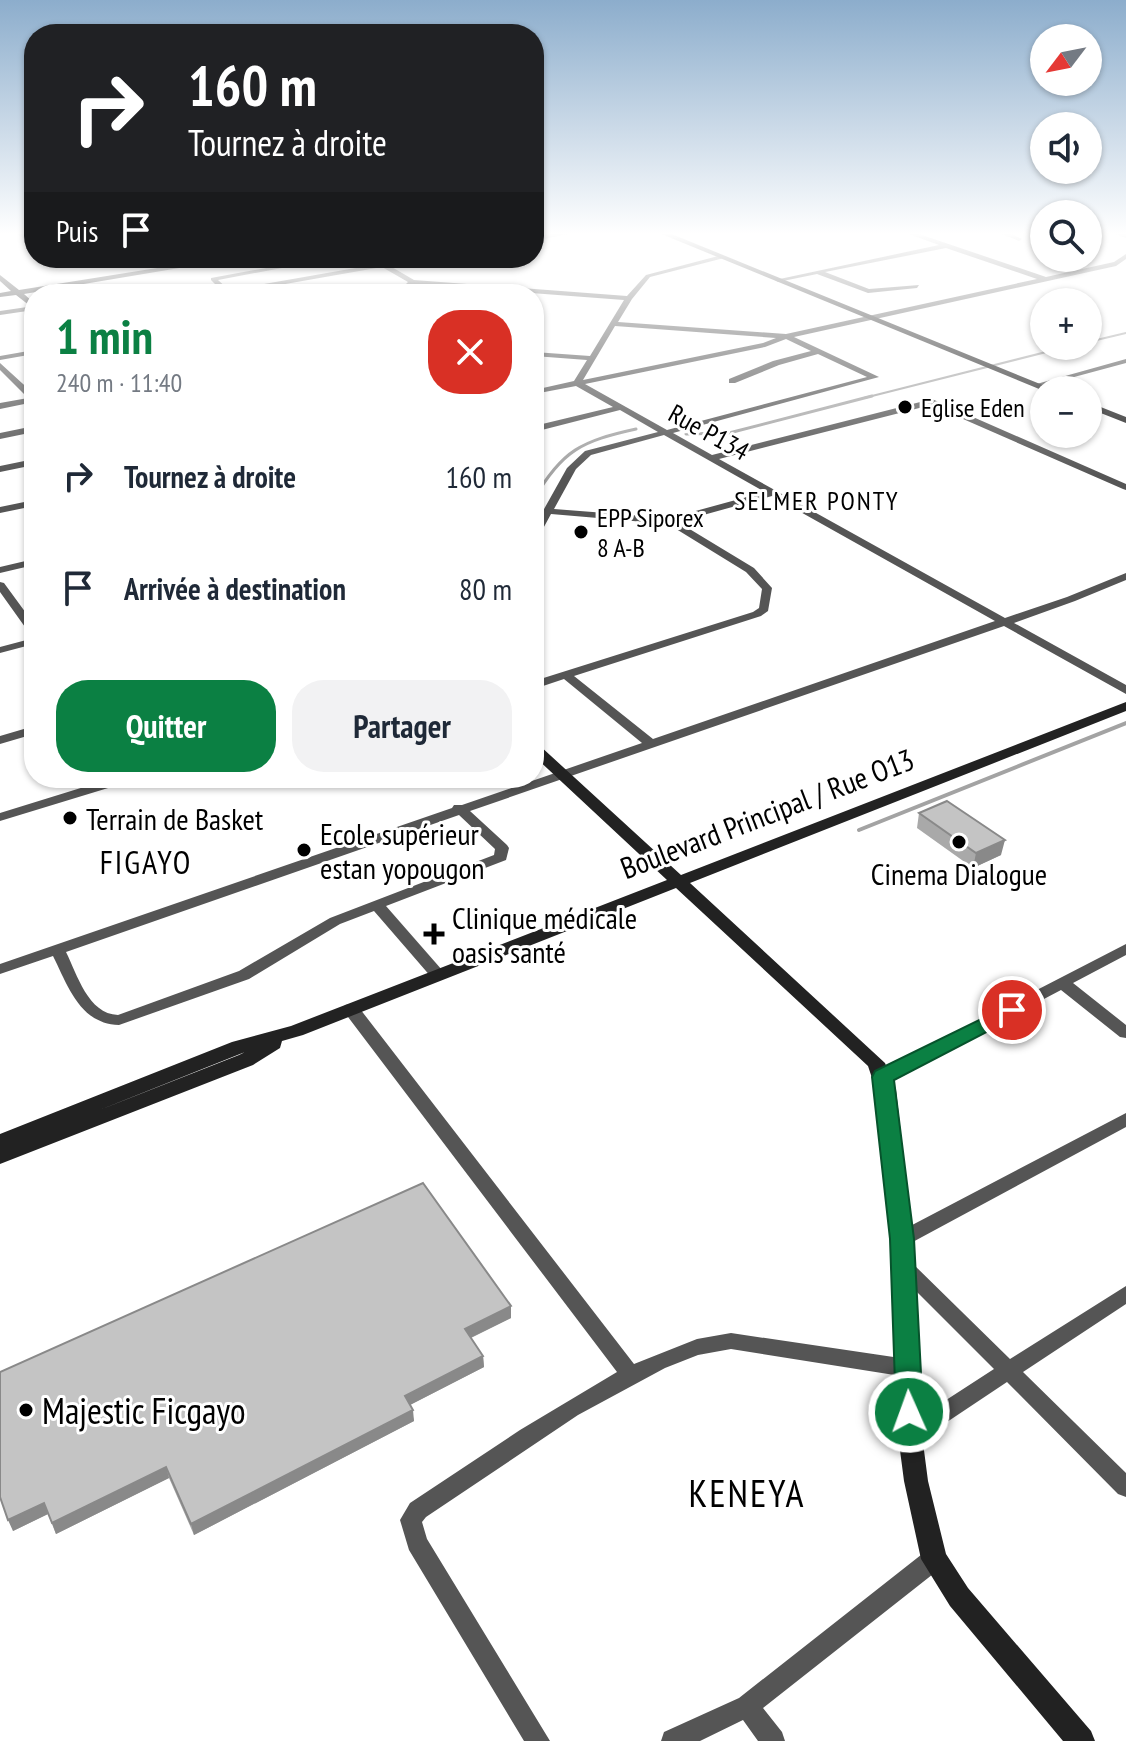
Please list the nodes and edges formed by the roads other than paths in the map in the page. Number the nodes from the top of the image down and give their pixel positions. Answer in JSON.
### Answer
{"nodes":[{"id":1,"x":618,"y":314,"type":"edge"},
{"id":2,"x":863,"y":314,"type":"edge"},
{"id":3,"x":883,"y":314,"type":"edge"},
{"id":4,"x":870,"y":317,"type":"junction"},
{"id":5,"x":612,"y":324,"type":"junction"},
{"id":6,"x":786,"y":336,"type":"junction"},
{"id":7,"x":818,"y":351,"type":"junction"},
{"id":8,"x":24,"y":354,"type":"edge"},
{"id":9,"x":544,"y":355,"type":"edge"},
{"id":10,"x":0,"y":358,"type":"edge"},
{"id":11,"x":591,"y":358,"type":"junction"},
{"id":12,"x":1126,"y":361,"type":"edge"},
{"id":13,"x":0,"y":365,"type":"edge"},
{"id":14,"x":1070,"y":376,"type":"edge"},
{"id":15,"x":5,"y":377,"type":"edge"},
{"id":16,"x":732,"y":381,"type":"dead end"},
{"id":17,"x":1030,"y":382,"type":"edge"},
{"id":18,"x":577,"y":383,"type":"junction"},
{"id":19,"x":544,"y":390,"type":"edge"},
{"id":20,"x":24,"y":391,"type":"edge"},
{"id":21,"x":24,"y":401,"type":"edge"},
{"id":22,"x":0,"y":406,"type":"edge"},
{"id":23,"x":619,"y":408,"type":"junction"},
{"id":24,"x":1102,"y":411,"type":"edge"},
{"id":25,"x":1126,"y":420,"type":"edge"},
{"id":26,"x":544,"y":427,"type":"edge"},
{"id":27,"x":24,"y":431,"type":"edge"},
{"id":28,"x":662,"y":431,"type":"junction"},
{"id":29,"x":0,"y":436,"type":"edge"},
{"id":30,"x":711,"y":458,"type":"junction"},
{"id":31,"x":24,"y":464,"type":"edge"},
{"id":32,"x":0,"y":469,"type":"edge"},
{"id":33,"x":1126,"y":487,"type":"edge"},
{"id":34,"x":772,"y":493,"type":"junction"},
{"id":35,"x":24,"y":505,"type":"edge"},
{"id":36,"x":0,"y":510,"type":"edge"},
{"id":37,"x":549,"y":511,"type":"junction"},
{"id":38,"x":544,"y":519,"type":"edge"},
{"id":39,"x":670,"y":521,"type":"junction"},
{"id":40,"x":24,"y":564,"type":"edge"},
{"id":41,"x":0,"y":570,"type":"edge"},
{"id":42,"x":1126,"y":576,"type":"edge"},
{"id":43,"x":0,"y":585,"type":"edge"},
{"id":44,"x":4,"y":597,"type":"edge"},
{"id":45,"x":24,"y":620,"type":"edge"},
{"id":46,"x":1004,"y":621,"type":"junction"},
{"id":47,"x":24,"y":644,"type":"edge"},
{"id":48,"x":0,"y":650,"type":"edge"},
{"id":49,"x":566,"y":675,"type":"junction"},
{"id":50,"x":544,"y":682,"type":"edge"},
{"id":51,"x":1126,"y":690,"type":"edge"},
{"id":52,"x":1126,"y":706,"type":"edge"},
{"id":53,"x":24,"y":733,"type":"edge"},
{"id":54,"x":0,"y":740,"type":"edge"},
{"id":55,"x":650,"y":743,"type":"junction"},
{"id":56,"x":544,"y":757,"type":"edge"},
{"id":57,"x":562,"y":773,"type":"junction"},
{"id":58,"x":544,"y":779,"type":"edge"},
{"id":59,"x":94,"y":788,"type":"edge"},
{"id":60,"x":518,"y":788,"type":"edge"},
{"id":61,"x":459,"y":808,"type":"junction"},
{"id":62,"x":0,"y":817,"type":"edge"},
{"id":63,"x":677,"y":880,"type":"junction"},
{"id":64,"x":377,"y":905,"type":"junction"},
{"id":65,"x":57,"y":949,"type":"junction"},
{"id":66,"x":1126,"y":949,"type":"edge"},
{"id":67,"x":0,"y":969,"type":"edge"},
{"id":68,"x":437,"y":974,"type":"junction"},
{"id":69,"x":1064,"y":984,"type":"junction"},
{"id":70,"x":351,"y":1009,"type":"junction"},
{"id":71,"x":297,"y":1031,"type":"junction"},
{"id":72,"x":1126,"y":1033,"type":"edge"},
{"id":73,"x":882,"y":1077,"type":"junction"},
{"id":74,"x":1126,"y":1119,"type":"edge"},
{"id":75,"x":0,"y":1142,"type":"edge"},
{"id":76,"x":0,"y":1157,"type":"edge"},
{"id":77,"x":902,"y":1239,"type":"junction"},
{"id":78,"x":903,"y":1266,"type":"junction"},
{"id":79,"x":1126,"y":1294,"type":"edge"},
{"id":80,"x":907,"y":1368,"type":"junction"},
{"id":81,"x":1009,"y":1370,"type":"junction"},
{"id":82,"x":632,"y":1376,"type":"junction"},
{"id":83,"x":910,"y":1435,"type":"junction"},
{"id":84,"x":1126,"y":1487,"type":"edge"},
{"id":85,"x":934,"y":1559,"type":"junction"},
{"id":86,"x":747,"y":1706,"type":"junction"},
{"id":87,"x":538,"y":1741,"type":"edge"},
{"id":88,"x":673,"y":1741,"type":"edge"},
{"id":89,"x":773,"y":1741,"type":"edge"},
{"id":90,"x":1081,"y":1741,"type":"edge"}],
"edges":[{"from":1,"to":5,"type":"street"},
{"from":2,"to":4,"type":"street"},
{"from":3,"to":4,"type":"street"},
{"from":4,"to":6,"type":"street"},
{"from":4,"to":17,"type":"street"},
{"from":5,"to":6,"type":"street"},
{"from":5,"to":11,"type":"street"},
{"from":6,"to":7,"type":"street"},
{"from":6,"to":18,"type":"street"},
{"from":7,"to":16,"type":"street"},
{"from":7,"to":28,"type":"street"},
{"from":8,"to":10,"type":"street"},
{"from":9,"to":11,"type":"street"},
{"from":11,"to":18,"type":"street"},
{"from":12,"to":14,"type":"street"},
{"from":13,"to":15,"type":"street"},
{"from":15,"to":20,"type":"street"},
{"from":18,"to":19,"type":"street"},
{"from":18,"to":23,"type":"street","name":"Rue P134"},
{"from":21,"to":22,"type":"street"},
{"from":23,"to":26,"type":"street"},
{"from":23,"to":28,"type":"street","name":"Rue P134"},
{"from":24,"to":25,"type":"street"},
{"from":27,"to":29,"type":"street"},
{"from":28,"to":30,"type":"street","name":"Rue P134"},
{"from":28,"to":37,"type":"street"},
{"from":30,"to":33,"type":"street"},
{"from":30,"to":34,"type":"street","name":"Rue P134"},
{"from":31,"to":32,"type":"street"},
{"from":34,"to":39,"type":"street"},
{"from":34,"to":46,"type":"street","name":"Rue P134"},
{"from":35,"to":36,"type":"street"},
{"from":37,"to":38,"type":"street"},
{"from":37,"to":39,"type":"street"},
{"from":39,"to":49,"type":"street"},
{"from":40,"to":41,"type":"street"},
{"from":42,"to":46,"type":"street"},
{"from":43,"to":44,"type":"street"},
{"from":44,"to":45,"type":"street"},
{"from":46,"to":51,"type":"street","name":"Rue P134"},
{"from":46,"to":55,"type":"street"},
{"from":47,"to":48,"type":"street"},
{"from":49,"to":50,"type":"street"},
{"from":49,"to":55,"type":"street"},
{"from":52,"to":63,"type":"street","name":"Boulevard Principal / Rue O13"},
{"from":53,"to":54,"type":"street"},
{"from":55,"to":57,"type":"street"},
{"from":56,"to":57,"type":"street"},
{"from":57,"to":58,"type":"street"},
{"from":57,"to":63,"type":"street"},
{"from":59,"to":62,"type":"street"},
{"from":60,"to":61,"type":"street"},
{"from":61,"to":64,"type":"street"},
{"from":61,"to":65,"type":"street"},
{"from":63,"to":68,"type":"street","name":"Boulevard Principal / Rue O13"},
{"from":63,"to":73,"type":"street"},
{"from":64,"to":65,"type":"street"},
{"from":64,"to":68,"type":"street"},
{"from":65,"to":67,"type":"street"},
{"from":66,"to":69,"type":"street"},
{"from":68,"to":70,"type":"street","name":"Boulevard Principal / Rue O13"},
{"from":69,"to":72,"type":"street"},
{"from":69,"to":73,"type":"street"},
{"from":70,"to":71,"type":"street","name":"Boulevard Principal / Rue O13"},
{"from":70,"to":82,"type":"street"},
{"from":71,"to":75,"type":"street","name":"Boulevard Principal / Rue O13"},
{"from":71,"to":76,"type":"street","name":"Boulevard Principal / Rue O13"},
{"from":73,"to":77,"type":"street"},
{"from":74,"to":77,"type":"street"},
{"from":77,"to":78,"type":"street"},
{"from":78,"to":80,"type":"street"},
{"from":78,"to":81,"type":"street"},
{"from":79,"to":81,"type":"street"},
{"from":80,"to":82,"type":"street"},
{"from":80,"to":83,"type":"street"},
{"from":81,"to":83,"type":"street"},
{"from":81,"to":84,"type":"street"},
{"from":82,"to":87,"type":"street"},
{"from":83,"to":85,"type":"street"},
{"from":85,"to":86,"type":"street"},
{"from":85,"to":90,"type":"street"},
{"from":86,"to":88,"type":"street"},
{"from":86,"to":89,"type":"street"}]}
